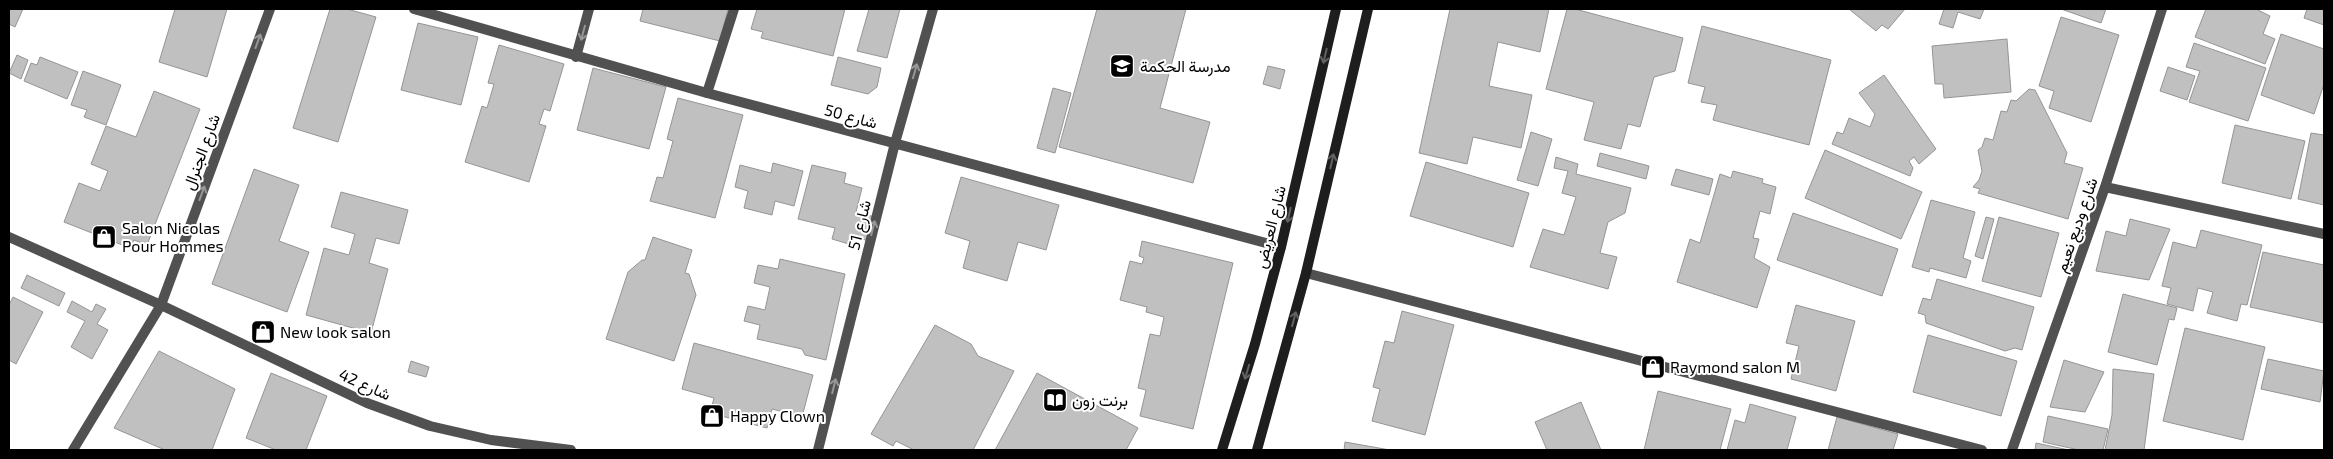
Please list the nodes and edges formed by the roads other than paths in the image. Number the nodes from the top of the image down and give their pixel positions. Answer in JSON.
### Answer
{"nodes":[{"id":1,"x":270,"y":9,"type":"edge"},
{"id":2,"x":414,"y":9,"type":"edge"},
{"id":3,"x":589,"y":9,"type":"edge"},
{"id":4,"x":734,"y":9,"type":"edge"},
{"id":5,"x":933,"y":9,"type":"edge"},
{"id":6,"x":1336,"y":9,"type":"edge"},
{"id":7,"x":1368,"y":9,"type":"edge"},
{"id":8,"x":2162,"y":9,"type":"edge"},
{"id":9,"x":576,"y":57,"type":"junction"},
{"id":10,"x":707,"y":93,"type":"junction"},
{"id":11,"x":895,"y":143,"type":"junction"},
{"id":12,"x":2105,"y":187,"type":"junction"},
{"id":13,"x":2324,"y":234,"type":"edge"},
{"id":14,"x":9,"y":237,"type":"edge"},
{"id":15,"x":1281,"y":247,"type":"junction"},
{"id":16,"x":1306,"y":273,"type":"junction"},
{"id":17,"x":161,"y":305,"type":"junction"},
{"id":18,"x":73,"y":450,"type":"edge"},
{"id":19,"x":571,"y":450,"type":"edge"},
{"id":20,"x":818,"y":450,"type":"edge"},
{"id":21,"x":1222,"y":450,"type":"edge"},
{"id":22,"x":1257,"y":450,"type":"edge"},
{"id":23,"x":1982,"y":450,"type":"edge"},
{"id":24,"x":2012,"y":450,"type":"edge"}],
"edges":[{"from":17,"to":1,"type":"street","name":"شارع الجنرال","one_way":true},
{"from":2,"to":9,"type":"street","name":"شارع 50"},
{"from":3,"to":9,"type":"street","one_way":true},
{"from":4,"to":10,"type":"street"},
{"from":11,"to":5,"type":"street","name":"شارع 51","one_way":true},
{"from":6,"to":15,"type":"main road","name":"شارع العريض","one_way":true},
{"from":16,"to":7,"type":"main road","one_way":true},
{"from":8,"to":12,"type":"street","name":"شارع وديع نعيم"},
{"from":9,"to":10,"type":"street","name":"شارع 50"},
{"from":10,"to":11,"type":"street","name":"شارع 50"},
{"from":11,"to":15,"type":"street","name":"شارع 50"},
{"from":20,"to":11,"type":"street","name":"شارع 51","one_way":true},
{"from":12,"to":13,"type":"street"},
{"from":12,"to":24,"type":"street","name":"شارع وديع نعيم"},
{"from":14,"to":17,"type":"street","name":"شارع 42"},
{"from":15,"to":21,"type":"main road","name":"شارع العريض","one_way":true},
{"from":22,"to":16,"type":"main road","one_way":true},
{"from":16,"to":23,"type":"street"},
{"from":17,"to":18,"type":"street"},
{"from":17,"to":19,"type":"street","name":"شارع 42"}]}
